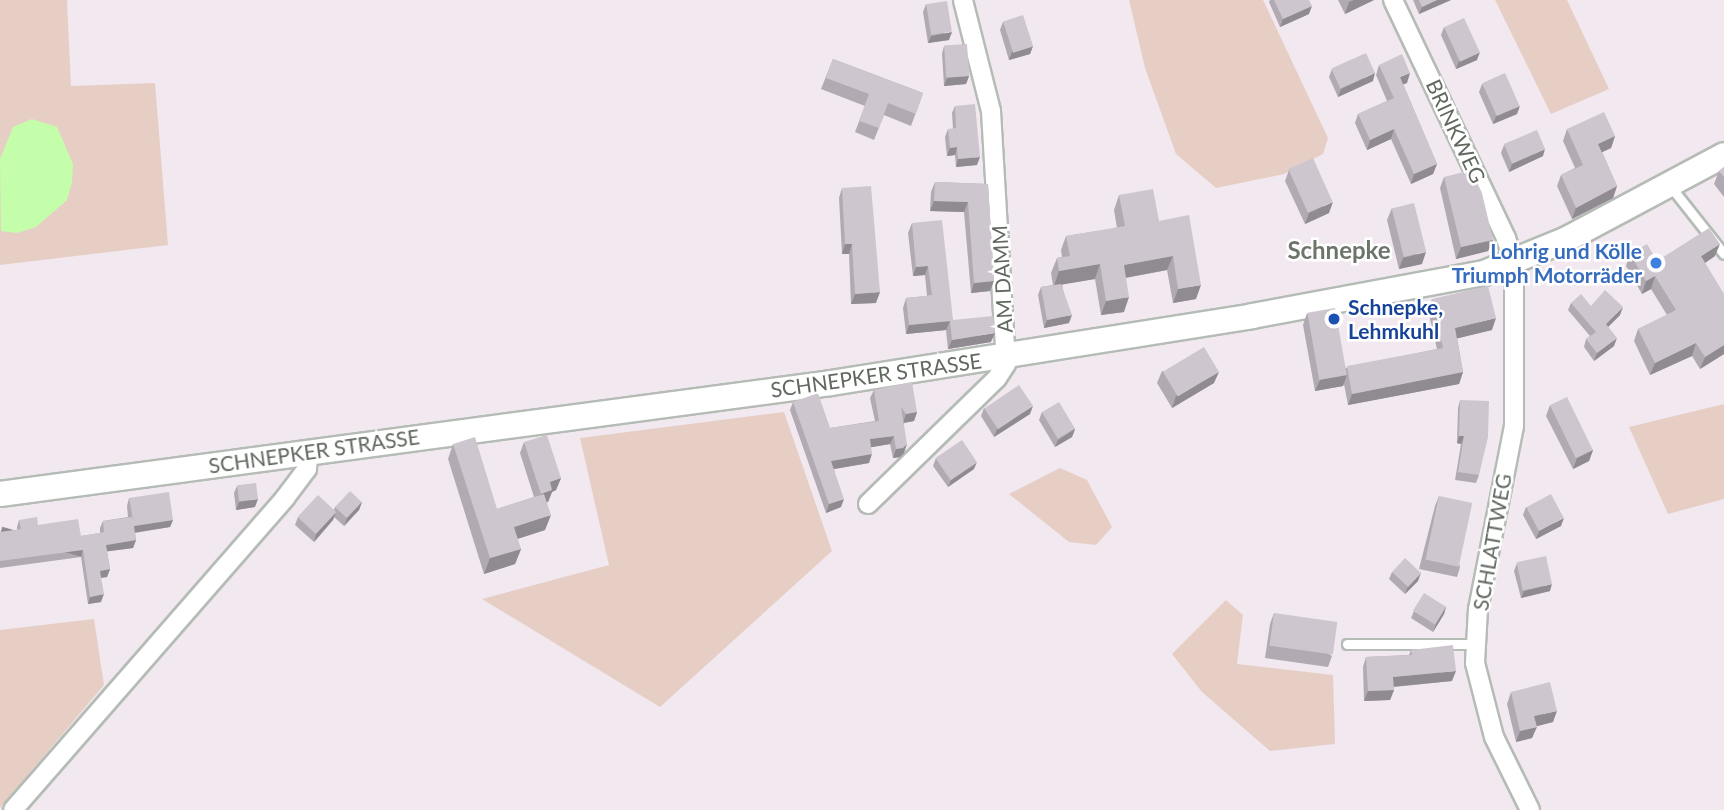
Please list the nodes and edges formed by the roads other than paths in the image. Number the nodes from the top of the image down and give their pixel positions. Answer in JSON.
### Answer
{"nodes":[{"id":1,"x":963,"y":0,"type":"edge"},
{"id":2,"x":1393,"y":0,"type":"edge"},
{"id":3,"x":1724,"y":155,"type":"edge"},
{"id":4,"x":1671,"y":185,"type":"junction"},
{"id":5,"x":1724,"y":254,"type":"edge"},
{"id":6,"x":1514,"y":265,"type":"junction"},
{"id":7,"x":1006,"y":357,"type":"junction"},
{"id":8,"x":308,"y":453,"type":"junction"},
{"id":9,"x":0,"y":494,"type":"edge"},
{"id":10,"x":868,"y":504,"type":"dead end"},
{"id":11,"x":1348,"y":644,"type":"dead end"},
{"id":12,"x":1476,"y":644,"type":"junction"},
{"id":13,"x":13,"y":810,"type":"edge"},
{"id":14,"x":1530,"y":810,"type":"edge"}],
"edges":[{"from":1,"to":7,"type":"street","name":"AM DAMM"},
{"from":2,"to":6,"type":"street","name":"BRINKWEG"},
{"from":3,"to":4,"type":"main road","name":"SCHNEPKER STRASSE"},
{"from":4,"to":5,"type":"lane"},
{"from":4,"to":6,"type":"main road","name":"SCHNEPKER STRASSE"},
{"from":6,"to":7,"type":"main road","name":"SCHNEPKER STRASSE"},
{"from":6,"to":12,"type":"street","name":"SCHLATTWEG"},
{"from":7,"to":8,"type":"main road","name":"SCHNEPKER STRASSE"},
{"from":7,"to":10,"type":"street","name":"AM DAMM"},
{"from":8,"to":9,"type":"main road","name":"SCHNEPKER STRASSE"},
{"from":8,"to":13,"type":"street"},
{"from":11,"to":12,"type":"lane"},
{"from":12,"to":14,"type":"street","name":"SCHLATTWEG"}]}
